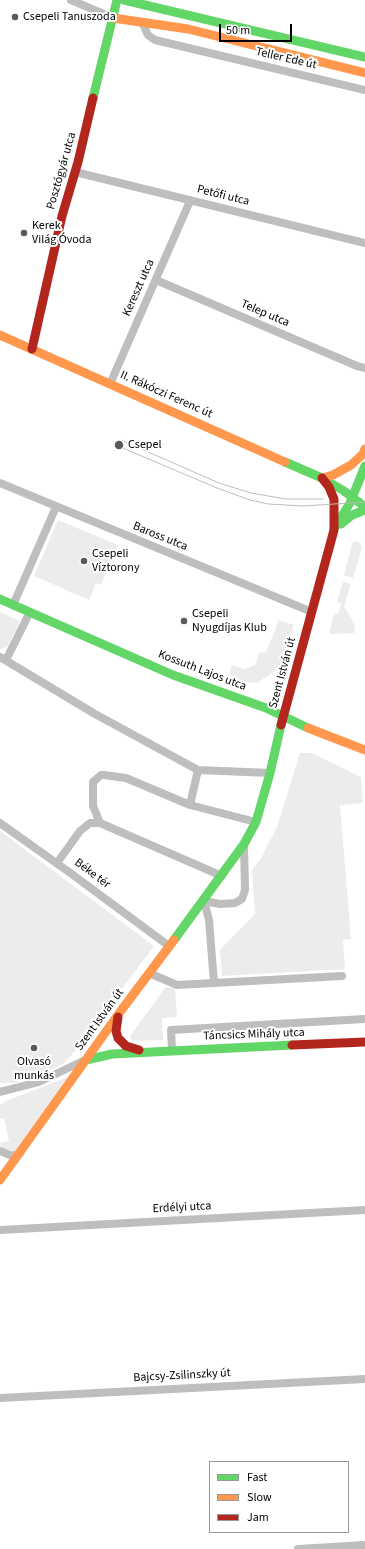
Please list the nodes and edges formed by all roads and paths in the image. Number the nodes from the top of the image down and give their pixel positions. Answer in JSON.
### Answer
{"nodes":[{"id":1,"x":71,"y":0,"type":"edge"},
{"id":2,"x":117,"y":0,"type":"edge"},
{"id":3,"x":124,"y":0,"type":"edge"},
{"id":4,"x":112,"y":18,"type":"junction"},
{"id":5,"x":142,"y":22,"type":"junction"},
{"id":6,"x":365,"y":57,"type":"edge"},
{"id":7,"x":365,"y":73,"type":"edge"},
{"id":8,"x":365,"y":90,"type":"edge"},
{"id":9,"x":75,"y":172,"type":"junction"},
{"id":10,"x":190,"y":201,"type":"junction"},
{"id":11,"x":365,"y":243,"type":"edge"},
{"id":12,"x":156,"y":280,"type":"junction"},
{"id":13,"x":0,"y":335,"type":"edge"},
{"id":14,"x":32,"y":349,"type":"junction"},
{"id":15,"x":365,"y":368,"type":"edge"},
{"id":16,"x":110,"y":384,"type":"junction"},
{"id":17,"x":365,"y":449,"type":"edge"},
{"id":18,"x":365,"y":466,"type":"edge"},
{"id":19,"x":322,"y":478,"type":"junction"},
{"id":20,"x":0,"y":483,"type":"edge"},
{"id":21,"x":361,"y":486,"type":"edge"},
{"id":22,"x":353,"y":497,"type":"junction"},
{"id":23,"x":56,"y":507,"type":"junction"},
{"id":24,"x":365,"y":507,"type":"edge"},
{"id":25,"x":365,"y":510,"type":"edge"},
{"id":26,"x":334,"y":530,"type":"junction"},
{"id":27,"x":0,"y":599,"type":"edge"},
{"id":28,"x":13,"y":605,"type":"junction"},
{"id":29,"x":30,"y":612,"type":"junction"},
{"id":30,"x":312,"y":612,"type":"junction"},
{"id":31,"x":3,"y":658,"type":"edge"},
{"id":32,"x":283,"y":717,"type":"junction"},
{"id":33,"x":365,"y":750,"type":"edge"},
{"id":34,"x":198,"y":770,"type":"junction"},
{"id":35,"x":270,"y":773,"type":"junction"},
{"id":36,"x":190,"y":805,"type":"junction"},
{"id":37,"x":256,"y":822,"type":"junction"},
{"id":38,"x":0,"y":823,"type":"edge"},
{"id":39,"x":100,"y":823,"type":"junction"},
{"id":40,"x":244,"y":844,"type":"junction"},
{"id":41,"x":57,"y":863,"type":"junction"},
{"id":42,"x":222,"y":876,"type":"junction"},
{"id":43,"x":204,"y":901,"type":"junction"},
{"id":44,"x":169,"y":946,"type":"junction"},
{"id":45,"x":149,"y":973,"type":"junction"},
{"id":46,"x":342,"y":976,"type":"dead end"},
{"id":47,"x":214,"y":983,"type":"junction"},
{"id":48,"x":120,"y":1012,"type":"junction"},
{"id":49,"x":365,"y":1019,"type":"edge"},
{"id":50,"x":365,"y":1042,"type":"edge"},
{"id":51,"x":172,"y":1050,"type":"junction"},
{"id":52,"x":143,"y":1052,"type":"junction"},
{"id":53,"x":86,"y":1060,"type":"junction"},
{"id":54,"x":0,"y":1092,"type":"edge"},
{"id":55,"x":0,"y":1151,"type":"edge"},
{"id":56,"x":20,"y":1153,"type":"junction"},
{"id":57,"x":1,"y":1174,"type":"edge"},
{"id":58,"x":365,"y":1210,"type":"edge"},
{"id":59,"x":0,"y":1230,"type":"edge"},
{"id":60,"x":365,"y":1379,"type":"edge"},
{"id":61,"x":0,"y":1398,"type":"edge"},
{"id":62,"x":365,"y":1545,"type":"edge"},
{"id":63,"x":298,"y":1549,"type":"edge"}],
"edges":[{"from":1,"to":4,"type":"street"},
{"from":2,"to":4,"type":"street","name":"Posztógyár utca"},
{"from":3,"to":6,"type":"street","name":"Teller Ede út"},
{"from":4,"to":5,"type":"street","name":"Teller Ede út"},
{"from":4,"to":9,"type":"street","name":"Posztógyár utca"},
{"from":5,"to":7,"type":"street","name":"Teller Ede út"},
{"from":5,"to":8,"type":"street","name":"Teller Ede út"},
{"from":9,"to":10,"type":"street","name":"Petőfi utca"},
{"from":9,"to":14,"type":"street","name":"Posztógyár utca"},
{"from":10,"to":11,"type":"street","name":"Petőfi utca"},
{"from":10,"to":12,"type":"street","name":"Kereszt utca"},
{"from":12,"to":15,"type":"street","name":"Telep utca"},
{"from":12,"to":16,"type":"street","name":"Kereszt utca"},
{"from":13,"to":14,"type":"street","name":"II. Rákóczi Ferenc út"},
{"from":14,"to":16,"type":"street","name":"II. Rákóczi Ferenc út"},
{"from":16,"to":19,"type":"street","name":"II. Rákóczi Ferenc út"},
{"from":17,"to":19,"type":"street"},
{"from":18,"to":21,"type":"street","name":"Szent István út"},
{"from":19,"to":21,"type":"street","name":"II. Rákóczi Ferenc út"},
{"from":19,"to":22,"type":"street","name":"II. Rákóczi Ferenc út"},
{"from":19,"to":26,"type":"street","name":"Szent István út"},
{"from":20,"to":23,"type":"street","name":"Baross utca"},
{"from":21,"to":22,"type":"street","name":"Szent István út"},
{"from":22,"to":24,"type":"street","name":"II. Rákóczi Ferenc út"},
{"from":22,"to":26,"type":"street","name":"Szent István út"},
{"from":23,"to":28,"type":"street"},
{"from":23,"to":30,"type":"street","name":"Baross utca"},
{"from":25,"to":26,"type":"street"},
{"from":26,"to":30,"type":"street","name":"Szent István út"},
{"from":27,"to":28,"type":"street","name":"Kossuth Lajos utca"},
{"from":28,"to":29,"type":"street","name":"Kossuth Lajos utca"},
{"from":29,"to":31,"type":"street"},
{"from":29,"to":32,"type":"street","name":"Kossuth Lajos utca"},
{"from":30,"to":32,"type":"street","name":"Szent István út"},
{"from":31,"to":34,"type":"street"},
{"from":32,"to":33,"type":"street","name":"Kossuth Lajos utca"},
{"from":32,"to":35,"type":"street","name":"Szent István út"},
{"from":34,"to":35,"type":"street"},
{"from":34,"to":36,"type":"street"},
{"from":35,"to":37,"type":"street","name":"Szent István út"},
{"from":36,"to":37,"type":"street"},
{"from":36,"to":39,"type":"street"},
{"from":37,"to":40,"type":"street","name":"Szent István út"},
{"from":38,"to":41,"type":"street","name":"Béke tér"},
{"from":39,"to":41,"type":"street"},
{"from":39,"to":42,"type":"street"},
{"from":40,"to":42,"type":"street","name":"Szent István út"},
{"from":40,"to":43,"type":"street"},
{"from":41,"to":44,"type":"street","name":"Béke tér"},
{"from":42,"to":43,"type":"street","name":"Szent István út"},
{"from":43,"to":44,"type":"street","name":"Szent István út"},
{"from":43,"to":47,"type":"street"},
{"from":44,"to":45,"type":"street","name":"Szent István út"},
{"from":45,"to":47,"type":"street"},
{"from":45,"to":48,"type":"street","name":"Szent István út"},
{"from":46,"to":47,"type":"street"},
{"from":48,"to":52,"type":"street","name":"Táncsics Mihály utca"},
{"from":48,"to":53,"type":"street","name":"Szent István út"},
{"from":49,"to":51,"type":"street"},
{"from":50,"to":51,"type":"street","name":"Táncsics Mihály utca"},
{"from":51,"to":52,"type":"street","name":"Táncsics Mihály utca"},
{"from":52,"to":53,"type":"street","name":"Táncsics Mihály utca"},
{"from":53,"to":54,"type":"street"},
{"from":53,"to":56,"type":"street","name":"Szent István út"},
{"from":55,"to":56,"type":"street"},
{"from":56,"to":57,"type":"street","name":"Szent István út"},
{"from":58,"to":59,"type":"street","name":"Erdélyi utca"},
{"from":60,"to":61,"type":"street","name":"Bajcsy-Zsilinszky út"},
{"from":62,"to":63,"type":"street"}]}
